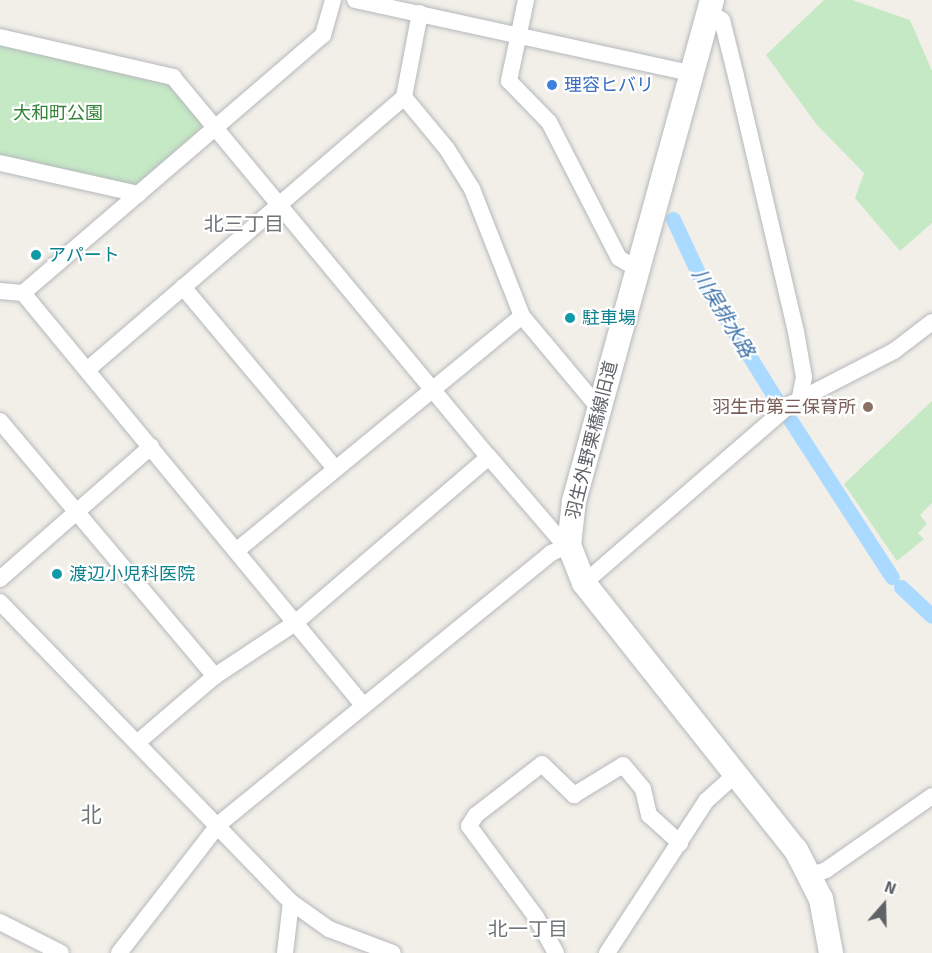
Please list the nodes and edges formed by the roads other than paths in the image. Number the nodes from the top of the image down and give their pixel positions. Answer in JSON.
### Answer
{"nodes":[{"id":1,"x":333,"y":0,"type":"edge"},
{"id":2,"x":356,"y":0,"type":"edge"},
{"id":3,"x":526,"y":0,"type":"edge"},
{"id":4,"x":711,"y":6,"type":"edge"},
{"id":5,"x":420,"y":13,"type":"junction"},
{"id":6,"x":519,"y":35,"type":"junction"},
{"id":7,"x":0,"y":37,"type":"edge"},
{"id":8,"x":691,"y":73,"type":"junction"},
{"id":9,"x":404,"y":97,"type":"junction"},
{"id":10,"x":216,"y":126,"type":"junction"},
{"id":11,"x":0,"y":163,"type":"edge"},
{"id":12,"x":140,"y":194,"type":"junction"},
{"id":13,"x":279,"y":204,"type":"junction"},
{"id":14,"x":637,"y":269,"type":"junction"},
{"id":15,"x":183,"y":287,"type":"junction"},
{"id":16,"x":0,"y":291,"type":"edge"},
{"id":17,"x":23,"y":293,"type":"junction"},
{"id":18,"x":522,"y":316,"type":"junction"},
{"id":19,"x":932,"y":322,"type":"edge"},
{"id":20,"x":87,"y":370,"type":"junction"},
{"id":21,"x":433,"y":389,"type":"junction"},
{"id":22,"x":791,"y":405,"type":"junction"},
{"id":23,"x":599,"y":408,"type":"junction"},
{"id":24,"x":0,"y":421,"type":"edge"},
{"id":25,"x":151,"y":447,"type":"junction"},
{"id":26,"x":489,"y":457,"type":"junction"},
{"id":27,"x":335,"y":468,"type":"junction"},
{"id":28,"x":77,"y":512,"type":"junction"},
{"id":29,"x":569,"y":545,"type":"junction"},
{"id":30,"x":236,"y":551,"type":"junction"},
{"id":31,"x":0,"y":579,"type":"edge"},
{"id":32,"x":584,"y":583,"type":"junction"},
{"id":33,"x":0,"y":602,"type":"edge"},
{"id":34,"x":295,"y":623,"type":"junction"},
{"id":35,"x":215,"y":676,"type":"junction"},
{"id":36,"x":362,"y":704,"type":"junction"},
{"id":37,"x":138,"y":742,"type":"junction"},
{"id":38,"x":736,"y":774,"type":"junction"},
{"id":39,"x":932,"y":796,"type":"edge"},
{"id":40,"x":219,"y":824,"type":"junction"},
{"id":41,"x":680,"y":843,"type":"junction"},
{"id":42,"x":811,"y":875,"type":"junction"},
{"id":43,"x":291,"y":902,"type":"junction"},
{"id":44,"x":0,"y":922,"type":"edge"},
{"id":45,"x":61,"y":953,"type":"edge"},
{"id":46,"x":119,"y":953,"type":"edge"},
{"id":47,"x":285,"y":953,"type":"edge"},
{"id":48,"x":393,"y":953,"type":"edge"},
{"id":49,"x":556,"y":953,"type":"edge"},
{"id":50,"x":607,"y":953,"type":"edge"},
{"id":51,"x":831,"y":953,"type":"edge"}],
"edges":[{"from":1,"to":10,"type":"street"},
{"from":2,"to":5,"type":"street"},
{"from":3,"to":6,"type":"street"},
{"from":4,"to":8,"type":"street","name":"羽生外野栗橋線旧道"},
{"from":4,"to":22,"type":"street"},
{"from":5,"to":6,"type":"street"},
{"from":5,"to":9,"type":"street"},
{"from":6,"to":8,"type":"street"},
{"from":6,"to":14,"type":"street"},
{"from":7,"to":10,"type":"street"},
{"from":8,"to":14,"type":"street","name":"羽生外野栗橋線旧道"},
{"from":9,"to":13,"type":"street"},
{"from":9,"to":18,"type":"street"},
{"from":10,"to":12,"type":"street"},
{"from":10,"to":13,"type":"street"},
{"from":11,"to":12,"type":"street"},
{"from":12,"to":17,"type":"street"},
{"from":13,"to":15,"type":"street"},
{"from":13,"to":21,"type":"street"},
{"from":14,"to":23,"type":"street","name":"羽生外野栗橋線旧道"},
{"from":15,"to":20,"type":"street"},
{"from":15,"to":27,"type":"street"},
{"from":16,"to":17,"type":"street"},
{"from":17,"to":20,"type":"street"},
{"from":18,"to":21,"type":"street"},
{"from":18,"to":23,"type":"street"},
{"from":19,"to":22,"type":"street"},
{"from":20,"to":25,"type":"street"},
{"from":21,"to":26,"type":"street"},
{"from":21,"to":27,"type":"street"},
{"from":22,"to":32,"type":"street"},
{"from":23,"to":29,"type":"street","name":"羽生外野栗橋線旧道"},
{"from":24,"to":28,"type":"street"},
{"from":25,"to":28,"type":"street"},
{"from":25,"to":30,"type":"street"},
{"from":26,"to":29,"type":"street"},
{"from":26,"to":34,"type":"street"},
{"from":27,"to":30,"type":"street"},
{"from":28,"to":31,"type":"street"},
{"from":28,"to":35,"type":"street"},
{"from":29,"to":32,"type":"street","name":"羽生外野栗橋線旧道"},
{"from":29,"to":36,"type":"street"},
{"from":30,"to":34,"type":"street"},
{"from":32,"to":38,"type":"street","name":"羽生外野栗橋線旧道"},
{"from":33,"to":37,"type":"street"},
{"from":34,"to":35,"type":"street"},
{"from":34,"to":36,"type":"street"},
{"from":35,"to":37,"type":"street"},
{"from":36,"to":40,"type":"street"},
{"from":37,"to":40,"type":"street"},
{"from":38,"to":41,"type":"street"},
{"from":38,"to":42,"type":"street","name":"羽生外野栗橋線旧道"},
{"from":39,"to":42,"type":"street"},
{"from":40,"to":43,"type":"street"},
{"from":40,"to":46,"type":"street"},
{"from":41,"to":49,"type":"street"},
{"from":41,"to":50,"type":"street"},
{"from":42,"to":51,"type":"street","name":"羽生外野栗橋線旧道"},
{"from":43,"to":47,"type":"street"},
{"from":43,"to":48,"type":"street"},
{"from":44,"to":45,"type":"street"}]}
